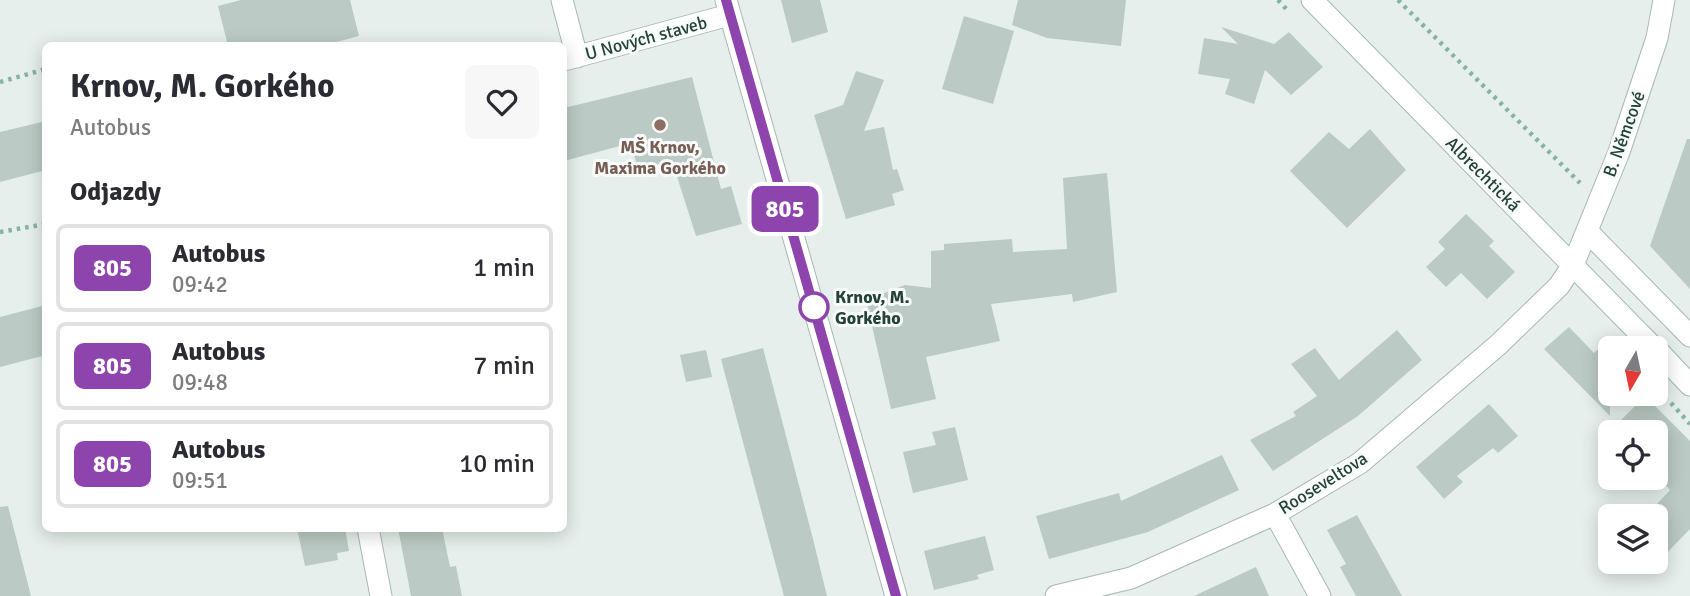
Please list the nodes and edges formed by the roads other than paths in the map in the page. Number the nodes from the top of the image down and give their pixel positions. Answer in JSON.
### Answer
{"nodes":[{"id":1,"x":562,"y":0,"type":"edge"},
{"id":2,"x":1312,"y":0,"type":"edge"},
{"id":3,"x":1664,"y":0,"type":"edge"},
{"id":4,"x":727,"y":8,"type":"edge"},
{"id":5,"x":570,"y":58,"type":"edge"},
{"id":6,"x":1587,"y":232,"type":"junction"},
{"id":7,"x":1573,"y":265,"type":"junction"},
{"id":8,"x":1642,"y":336,"type":"edge"},
{"id":9,"x":1690,"y":337,"type":"edge"},
{"id":10,"x":1668,"y":362,"type":"edge"},
{"id":11,"x":1690,"y":385,"type":"edge"},
{"id":12,"x":1275,"y":514,"type":"junction"},
{"id":13,"x":369,"y":532,"type":"edge"},
{"id":14,"x":381,"y":596,"type":"edge"},
{"id":15,"x":896,"y":596,"type":"edge"},
{"id":16,"x":1056,"y":596,"type":"edge"},
{"id":17,"x":1320,"y":596,"type":"edge"}],
"edges":[{"from":1,"to":5,"type":"street"},
{"from":2,"to":7,"type":"street","name":"Albrechtická"},
{"from":3,"to":6,"type":"street","name":"B. Němcové"},
{"from":4,"to":5,"type":"street","name":"U Nových staveb"},
{"from":4,"to":15,"type":"street"},
{"from":6,"to":7,"type":"street","name":"B. Němcové"},
{"from":6,"to":9,"type":"street"},
{"from":7,"to":8,"type":"street","name":"Albrechtická"},
{"from":7,"to":12,"type":"street","name":"Rooseveltova"},
{"from":10,"to":11,"type":"street","name":"Albrechtická"},
{"from":12,"to":16,"type":"street","name":"Rooseveltova"},
{"from":12,"to":17,"type":"street"},
{"from":13,"to":14,"type":"street"}]}
